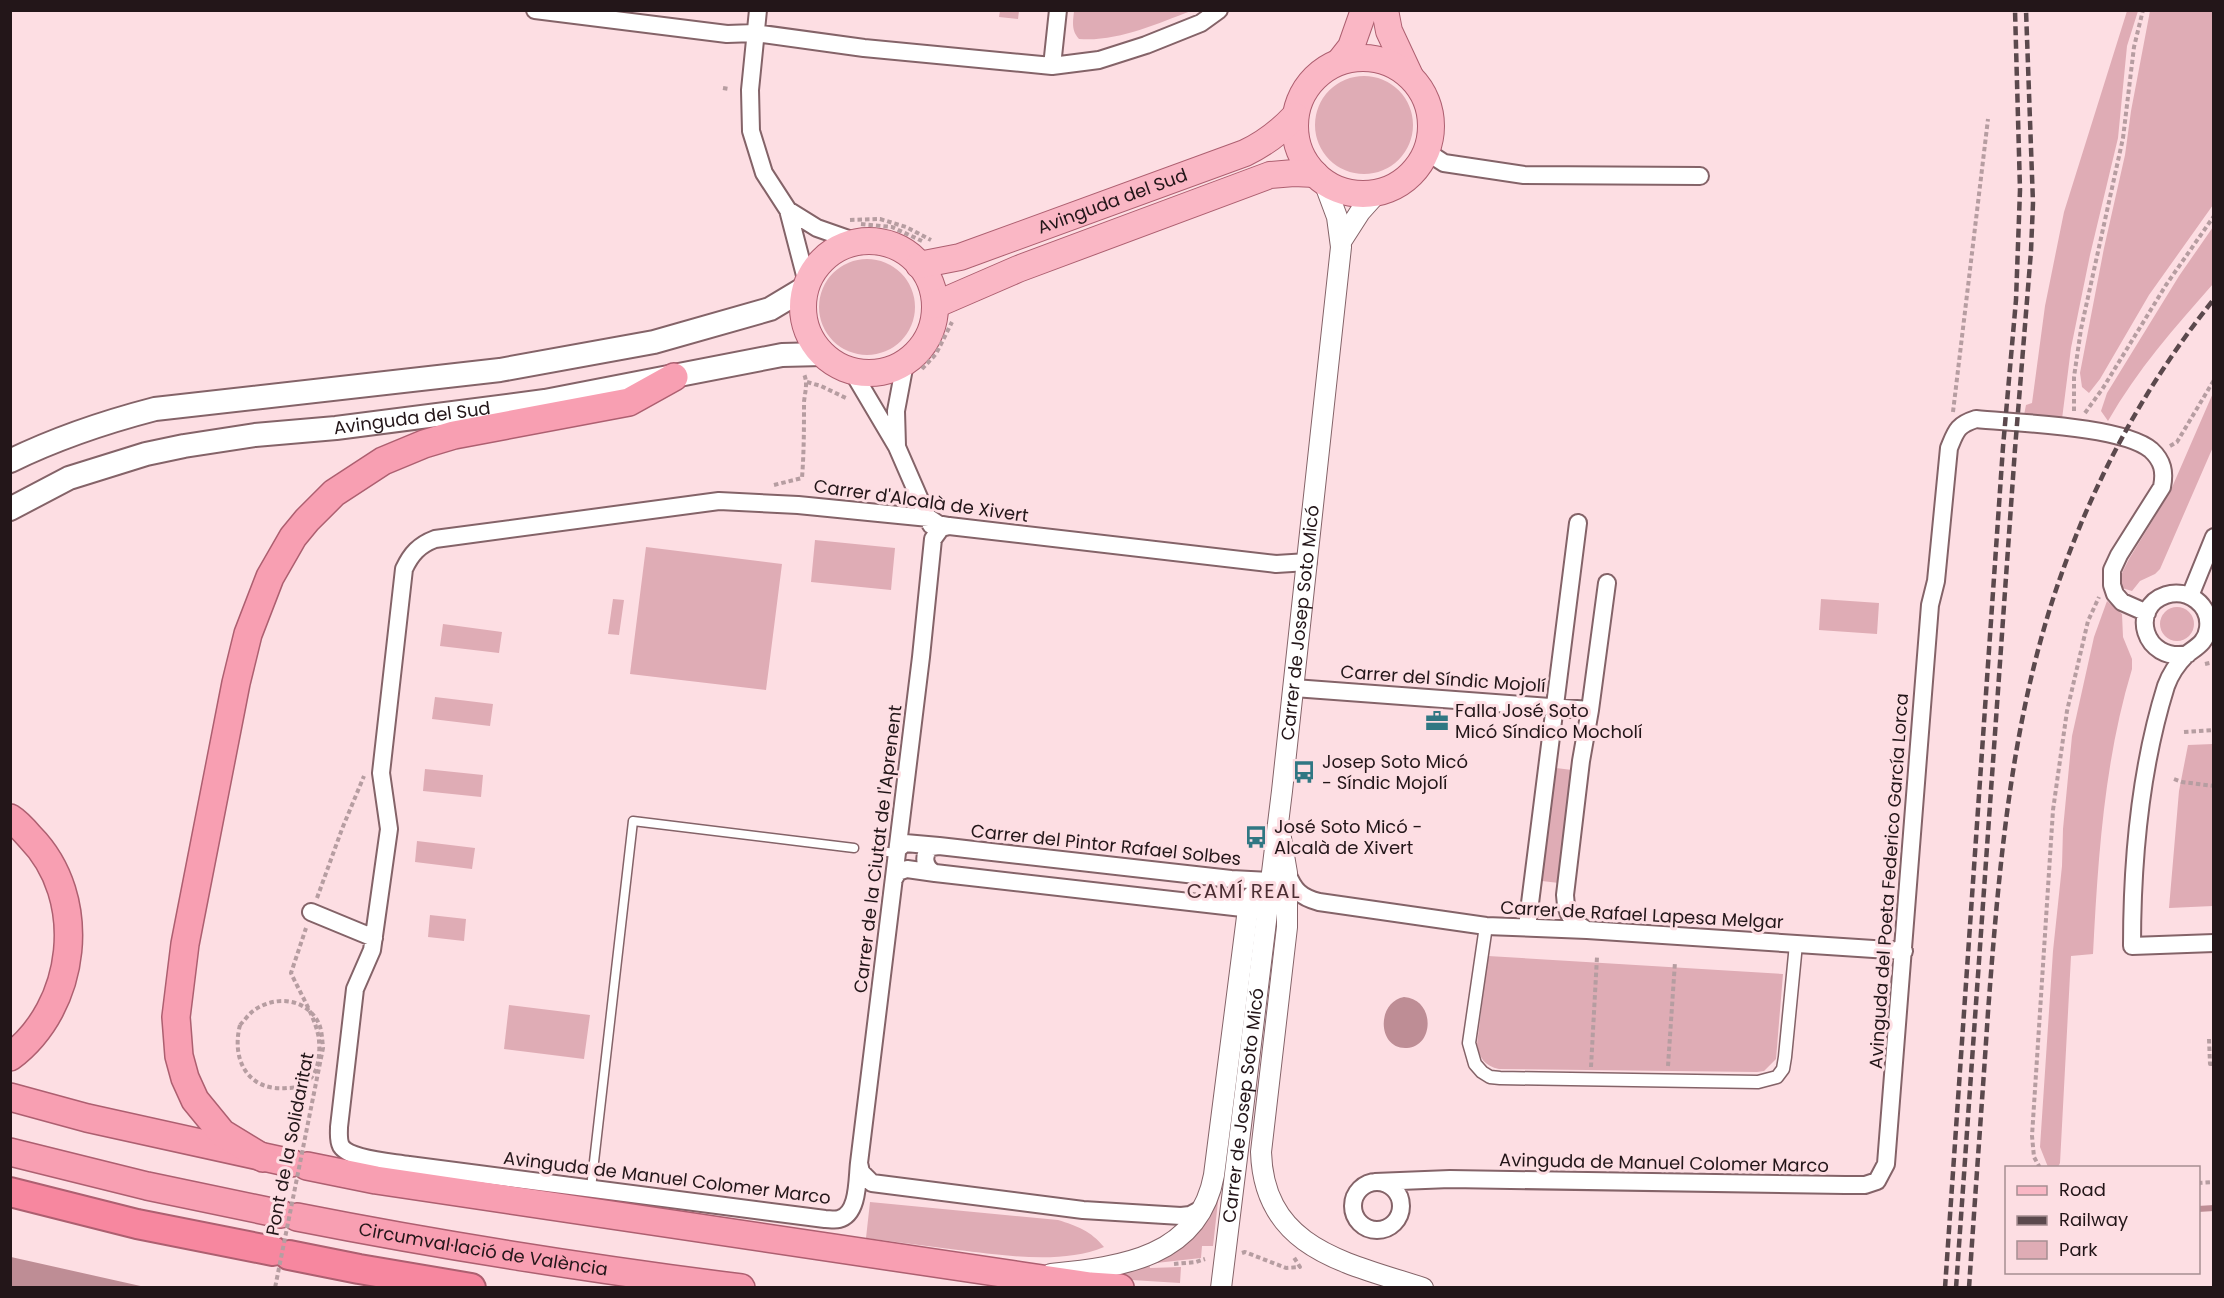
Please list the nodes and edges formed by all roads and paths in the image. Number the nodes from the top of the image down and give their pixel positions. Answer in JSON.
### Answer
{"nodes":[{"id":1,"x":535,"y":10,"type":"edge"},
{"id":2,"x":758,"y":10,"type":"edge"},
{"id":3,"x":1058,"y":10,"type":"edge"},
{"id":4,"x":1219,"y":10,"type":"edge"},
{"id":5,"x":1364,"y":10,"type":"edge"},
{"id":6,"x":1385,"y":10,"type":"edge"},
{"id":7,"x":2144,"y":10,"type":"edge"},
{"id":8,"x":553,"y":12,"type":"edge"},
{"id":9,"x":755,"y":33,"type":"junction"},
{"id":10,"x":1340,"y":61,"type":"junction"},
{"id":11,"x":1052,"y":66,"type":"junction"},
{"id":12,"x":1410,"y":76,"type":"junction"},
{"id":13,"x":723,"y":88,"type":"dead end"},
{"id":14,"x":729,"y":89,"type":"dead end"},
{"id":15,"x":1295,"y":116,"type":"junction"},
{"id":16,"x":1988,"y":119,"type":"dead end"},
{"id":17,"x":1426,"y":152,"type":"junction"},
{"id":18,"x":1700,"y":176,"type":"dead end"},
{"id":19,"x":1319,"y":178,"type":"junction"},
{"id":20,"x":1377,"y":193,"type":"junction"},
{"id":21,"x":788,"y":210,"type":"junction"},
{"id":22,"x":2214,"y":216,"type":"edge"},
{"id":23,"x":834,"y":226,"type":"junction"},
{"id":24,"x":1342,"y":240,"type":"junction"},
{"id":25,"x":857,"y":242,"type":"junction"},
{"id":26,"x":930,"y":256,"type":"junction"},
{"id":27,"x":806,"y":285,"type":"junction"},
{"id":28,"x":943,"y":301,"type":"junction"},
{"id":29,"x":794,"y":353,"type":"junction"},
{"id":30,"x":822,"y":354,"type":"junction"},
{"id":31,"x":852,"y":371,"type":"junction"},
{"id":32,"x":903,"y":374,"type":"junction"},
{"id":33,"x":674,"y":377,"type":"junction"},
{"id":34,"x":2214,"y":380,"type":"edge"},
{"id":35,"x":807,"y":382,"type":"junction"},
{"id":36,"x":866,"y":395,"type":"junction"},
{"id":37,"x":1953,"y":413,"type":"dead end"},
{"id":38,"x":2074,"y":428,"type":"junction"},
{"id":39,"x":897,"y":447,"type":"junction"},
{"id":40,"x":2150,"y":449,"type":"junction"},
{"id":41,"x":10,"y":461,"type":"edge"},
{"id":42,"x":802,"y":478,"type":"dead end"},
{"id":43,"x":10,"y":509,"type":"edge"},
{"id":44,"x":929,"y":518,"type":"junction"},
{"id":45,"x":1578,"y":523,"type":"dead end"},
{"id":46,"x":949,"y":526,"type":"junction"},
{"id":47,"x":2214,"y":537,"type":"edge"},
{"id":48,"x":933,"y":539,"type":"junction"},
{"id":49,"x":1308,"y":562,"type":"junction"},
{"id":50,"x":2112,"y":577,"type":"junction"},
{"id":51,"x":1607,"y":583,"type":"dead end"},
{"id":52,"x":2190,"y":596,"type":"junction"},
{"id":53,"x":2147,"y":613,"type":"junction"},
{"id":54,"x":2209,"y":613,"type":"edge"},
{"id":55,"x":2208,"y":641,"type":"edge"},
{"id":56,"x":2154,"y":647,"type":"junction"},
{"id":57,"x":2188,"y":654,"type":"junction"},
{"id":58,"x":2167,"y":682,"type":"junction"},
{"id":59,"x":1294,"y":688,"type":"junction"},
{"id":60,"x":1555,"y":707,"type":"junction"},
{"id":61,"x":1590,"y":710,"type":"junction"},
{"id":62,"x":2214,"y":730,"type":"edge"},
{"id":63,"x":2184,"y":732,"type":"dead end"},
{"id":64,"x":2174,"y":779,"type":"dead end"},
{"id":65,"x":2214,"y":786,"type":"edge"},
{"id":66,"x":10,"y":818,"type":"edge"},
{"id":67,"x":939,"y":846,"type":"junction"},
{"id":68,"x":854,"y":848,"type":"dead end"},
{"id":69,"x":878,"y":851,"type":"dead end"},
{"id":70,"x":898,"y":861,"type":"junction"},
{"id":71,"x":935,"y":873,"type":"junction"},
{"id":72,"x":1279,"y":877,"type":"junction"},
{"id":73,"x":1257,"y":910,"type":"junction"},
{"id":74,"x":311,"y":912,"type":"dead end"},
{"id":75,"x":1486,"y":926,"type":"junction"},
{"id":76,"x":1527,"y":927,"type":"junction"},
{"id":77,"x":1587,"y":930,"type":"junction"},
{"id":78,"x":374,"y":938,"type":"junction"},
{"id":79,"x":2214,"y":943,"type":"edge"},
{"id":80,"x":1796,"y":944,"type":"junction"},
{"id":81,"x":1904,"y":951,"type":"junction"},
{"id":82,"x":1597,"y":957,"type":"dead end"},
{"id":83,"x":1675,"y":962,"type":"dead end"},
{"id":84,"x":292,"y":964,"type":"dead end"},
{"id":85,"x":2209,"y":1040,"type":"dead end"},
{"id":86,"x":10,"y":1057,"type":"edge"},
{"id":87,"x":2214,"y":1064,"type":"edge"},
{"id":88,"x":1590,"y":1079,"type":"junction"},
{"id":89,"x":1668,"y":1080,"type":"junction"},
{"id":90,"x":10,"y":1097,"type":"edge"},
{"id":91,"x":10,"y":1152,"type":"edge"},
{"id":92,"x":355,"y":1155,"type":"joint"},
{"id":93,"x":263,"y":1158,"type":"junction"},
{"id":94,"x":859,"y":1163,"type":"junction"},
{"id":95,"x":2039,"y":1166,"type":"edge"},
{"id":96,"x":1450,"y":1179,"type":"junction"},
{"id":97,"x":1877,"y":1181,"type":"joint"},
{"id":98,"x":1375,"y":1182,"type":"junction"},
{"id":99,"x":591,"y":1188,"type":"junction"},
{"id":100,"x":10,"y":1192,"type":"edge"},
{"id":101,"x":1203,"y":1208,"type":"junction"},
{"id":102,"x":1400,"y":1214,"type":"junction"},
{"id":103,"x":1286,"y":1248,"type":"dead end"},
{"id":104,"x":1223,"y":1253,"type":"junction"},
{"id":105,"x":1164,"y":1265,"type":"dead end"},
{"id":106,"x":1022,"y":1276,"type":"junction"},
{"id":107,"x":275,"y":1287,"type":"edge"},
{"id":108,"x":471,"y":1287,"type":"edge"},
{"id":109,"x":741,"y":1287,"type":"edge"},
{"id":110,"x":1120,"y":1287,"type":"edge"},
{"id":111,"x":1221,"y":1287,"type":"edge"},
{"id":112,"x":1423,"y":1287,"type":"edge"}],
"edges":[{"from":1,"to":8,"type":"street"},
{"from":2,"to":9,"type":"street"},
{"from":3,"to":11,"type":"street"},
{"from":4,"to":11,"type":"street"},
{"from":5,"to":10,"type":"main road"},
{"from":6,"to":12,"type":"main road"},
{"from":7,"to":38,"type":"path"},
{"from":8,"to":9,"type":"street"},
{"from":9,"to":11,"type":"street"},
{"from":9,"to":21,"type":"street"},
{"from":10,"to":12,"type":"main road"},
{"from":10,"to":15,"type":"main road"},
{"from":12,"to":17,"type":"main road"},
{"from":13,"to":14,"type":"path"},
{"from":15,"to":19,"type":"main road"},
{"from":15,"to":26,"type":"main road","name":"Avinguda del Sud"},
{"from":16,"to":37,"type":"path"},
{"from":17,"to":18,"type":"street"},
{"from":17,"to":20,"type":"main road"},
{"from":19,"to":20,"type":"main road"},
{"from":19,"to":24,"type":"street","name":"Carrer de Josep Soto Micó"},
{"from":19,"to":28,"type":"main road","name":"Avinguda del Sud"},
{"from":20,"to":24,"type":"street","name":"Carrer de Josep Soto Micó"},
{"from":21,"to":23,"type":"street"},
{"from":21,"to":27,"type":"street"},
{"from":22,"to":38,"type":"path"},
{"from":23,"to":25,"type":"street"},
{"from":23,"to":26,"type":"path"},
{"from":23,"to":26,"type":"path"},
{"from":24,"to":49,"type":"street","name":"Carrer de Josep Soto Micó"},
{"from":25,"to":26,"type":"main road"},
{"from":25,"to":27,"type":"main road"},
{"from":26,"to":28,"type":"main road"},
{"from":27,"to":30,"type":"main road"},
{"from":27,"to":41,"type":"main road","name":"Avinguda del Sud"},
{"from":28,"to":32,"type":"main road"},
{"from":28,"to":32,"type":"path"},
{"from":29,"to":30,"type":"main road","name":"Avinguda del Sud"},
{"from":29,"to":33,"type":"main road","name":"Avinguda del Sud"},
{"from":29,"to":35,"type":"path"},
{"from":30,"to":31,"type":"main road"},
{"from":31,"to":32,"type":"main road"},
{"from":31,"to":36,"type":"street","name":"Carrer de la Ciutat de l'Aprenent"},
{"from":32,"to":39,"type":"street","name":"Carrer de la Ciutat de l'Aprenent"},
{"from":33,"to":43,"type":"main road","name":"Avinguda del Sud"},
{"from":33,"to":93,"type":"highway"},
{"from":34,"to":40,"type":"path"},
{"from":35,"to":36,"type":"path"},
{"from":35,"to":42,"type":"path"},
{"from":36,"to":39,"type":"street","name":"Carrer de la Ciutat de l'Aprenent"},
{"from":38,"to":40,"type":"street"},
{"from":38,"to":81,"type":"street","name":"Avinguda del Poeta Federico García Lorca"},
{"from":39,"to":44,"type":"street","name":"Carrer de la Ciutat de l'Aprenent"},
{"from":40,"to":50,"type":"street"},
{"from":44,"to":46,"type":"street","name":"Carrer d'Alcalà de Xivert"},
{"from":44,"to":48,"type":"street","name":"Carrer de la Ciutat de l'Aprenent"},
{"from":44,"to":78,"type":"street","name":"Carrer d'Alcalà de Xivert"},
{"from":45,"to":60,"type":"street"},
{"from":46,"to":48,"type":"street"},
{"from":46,"to":49,"type":"street","name":"Carrer d'Alcalà de Xivert"},
{"from":47,"to":52,"type":"street"},
{"from":48,"to":70,"type":"street","name":"Carrer de la Ciutat de l'Aprenent"},
{"from":49,"to":59,"type":"street","name":"Carrer de Josep Soto Micó"},
{"from":50,"to":53,"type":"street"},
{"from":50,"to":95,"type":"path"},
{"from":51,"to":61,"type":"street"},
{"from":52,"to":53,"type":"street"},
{"from":52,"to":54,"type":"street"},
{"from":53,"to":56,"type":"street"},
{"from":54,"to":55,"type":"street"},
{"from":55,"to":57,"type":"street"},
{"from":56,"to":57,"type":"street"},
{"from":56,"to":58,"type":"street"},
{"from":57,"to":58,"type":"street"},
{"from":58,"to":79,"type":"street"},
{"from":59,"to":60,"type":"street","name":"Carrer del Síndic Mojolí"},
{"from":59,"to":72,"type":"street","name":"Carrer de Josep Soto Micó"},
{"from":60,"to":61,"type":"street","name":"Carrer del Síndic Mojolí"},
{"from":60,"to":76,"type":"street"},
{"from":61,"to":77,"type":"street"},
{"from":62,"to":63,"type":"path"},
{"from":64,"to":65,"type":"path"},
{"from":66,"to":86,"type":"highway"},
{"from":67,"to":70,"type":"street","name":"Carrer del Pintor Rafael Solbes"},
{"from":67,"to":71,"type":"street"},
{"from":67,"to":72,"type":"street","name":"Carrer del Pintor Rafael Solbes"},
{"from":68,"to":99,"type":"lane"},
{"from":69,"to":70,"type":"lane"},
{"from":70,"to":71,"type":"street"},
{"from":70,"to":94,"type":"street","name":"Carrer de la Ciutat de l'Aprenent"},
{"from":71,"to":73,"type":"street"},
{"from":72,"to":73,"type":"street"},
{"from":72,"to":75,"type":"street","name":"Carrer de Rafael Lapesa Melgar"},
{"from":72,"to":112,"type":"street","name":"Carrer de Josep Soto Micó"},
{"from":73,"to":101,"type":"street"},
{"from":73,"to":104,"type":"street","name":"Carrer de Josep Soto Micó"},
{"from":74,"to":78,"type":"street"},
{"from":75,"to":76,"type":"street","name":"Carrer de Rafael Lapesa Melgar"},
{"from":75,"to":88,"type":"street","name":"Carrer de Rafael Lapesa Melgar"},
{"from":76,"to":77,"type":"street","name":"Carrer de Rafael Lapesa Melgar"},
{"from":77,"to":80,"type":"street","name":"Carrer de Rafael Lapesa Melgar"},
{"from":78,"to":92,"type":"street","name":"Carrer d'Alcalà de Xivert"},
{"from":80,"to":81,"type":"street","name":"Carrer de Rafael Lapesa Melgar"},
{"from":80,"to":89,"type":"street","name":"Carrer de Rafael Lapesa Melgar"},
{"from":81,"to":97,"type":"street","name":"Avinguda del Poeta Federico García Lorca"},
{"from":82,"to":88,"type":"path"},
{"from":83,"to":89,"type":"path"},
{"from":84,"to":107,"type":"path","name":"Pont de la Solidaritat","bridge":true},
{"from":85,"to":87,"type":"path"},
{"from":88,"to":89,"type":"street","name":"Carrer de Rafael Lapesa Melgar"},
{"from":90,"to":93,"type":"highway"},
{"from":91,"to":109,"type":"highway","name":"Circumval·lació de València"},
{"from":92,"to":99,"type":"street","name":"Avinguda de Manuel Colomer Marco"},
{"from":93,"to":106,"type":"highway"},
{"from":94,"to":99,"type":"street","name":"Avinguda de Manuel Colomer Marco"},
{"from":94,"to":101,"type":"street"},
{"from":96,"to":97,"type":"street","name":"Avinguda de Manuel Colomer Marco"},
{"from":96,"to":98,"type":"street","name":"Avinguda de Manuel Colomer Marco"},
{"from":96,"to":102,"type":"street","name":"Avinguda de Manuel Colomer Marco"},
{"from":98,"to":102,"type":"street"},
{"from":98,"to":102,"type":"street","name":"Avinguda de Manuel Colomer Marco"},
{"from":100,"to":108,"type":"highway"},
{"from":101,"to":106,"type":"street"},
{"from":103,"to":104,"type":"path"},
{"from":104,"to":105,"type":"path"},
{"from":104,"to":111,"type":"street","name":"Carrer de Josep Soto Micó"},
{"from":106,"to":110,"type":"highway"}]}
